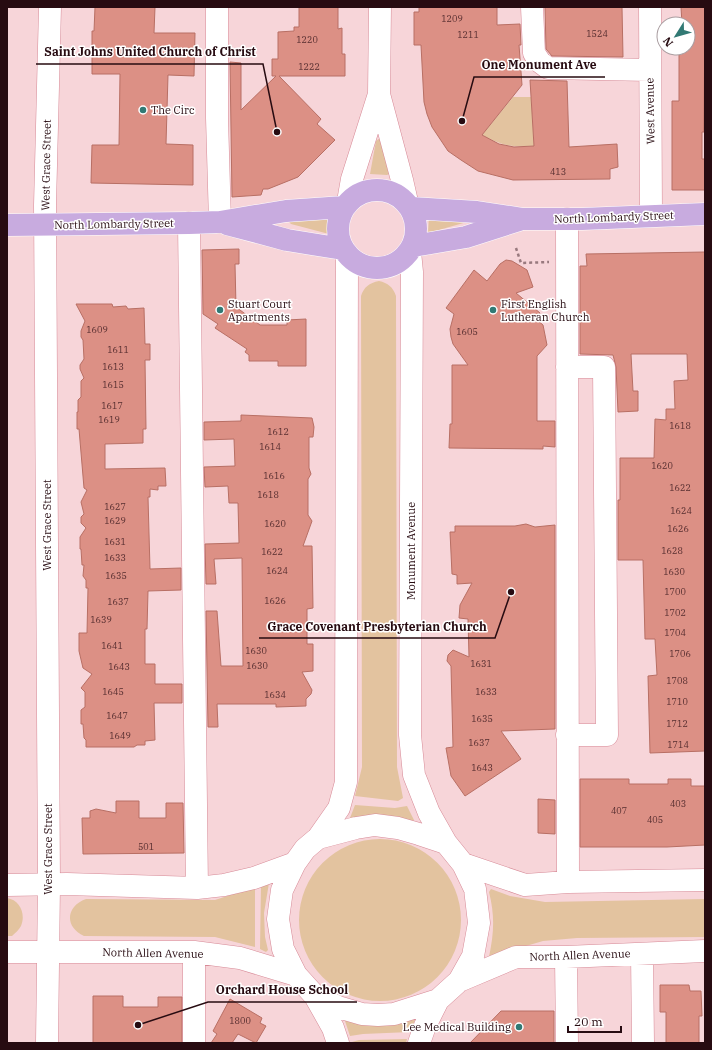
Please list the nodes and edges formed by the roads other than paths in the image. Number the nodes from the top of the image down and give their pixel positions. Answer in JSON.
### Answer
{"nodes":[{"id":1,"x":50,"y":7,"type":"edge"},
{"id":2,"x":217,"y":7,"type":"edge"},
{"id":3,"x":380,"y":7,"type":"edge"},
{"id":4,"x":532,"y":7,"type":"edge"},
{"id":5,"x":650,"y":7,"type":"edge"},
{"id":6,"x":650,"y":70,"type":"junction"},
{"id":7,"x":379,"y":94,"type":"junction"},
{"id":8,"x":346,"y":204,"type":"junction"},
{"id":9,"x":409,"y":205,"type":"junction"},
{"id":10,"x":705,"y":214,"type":"edge"},
{"id":11,"x":652,"y":215,"type":"junction"},
{"id":12,"x":523,"y":219,"type":"junction"},
{"id":13,"x":567,"y":219,"type":"junction"},
{"id":14,"x":220,"y":222,"type":"junction"},
{"id":15,"x":189,"y":224,"type":"junction"},
{"id":16,"x":45,"y":225,"type":"junction"},
{"id":17,"x":7,"y":226,"type":"edge"},
{"id":18,"x":411,"y":249,"type":"junction"},
{"id":19,"x":345,"y":252,"type":"junction"},
{"id":20,"x":567,"y":367,"type":"junction"},
{"id":21,"x":567,"y":735,"type":"junction"},
{"id":22,"x":318,"y":838,"type":"junction"},
{"id":23,"x":446,"y":844,"type":"junction"},
{"id":24,"x":295,"y":863,"type":"junction"},
{"id":25,"x":463,"y":864,"type":"junction"},
{"id":26,"x":705,"y":880,"type":"edge"},
{"id":27,"x":568,"y":882,"type":"junction"},
{"id":28,"x":49,"y":884,"type":"junction"},
{"id":29,"x":7,"y":885,"type":"edge"},
{"id":30,"x":197,"y":888,"type":"junction"},
{"id":31,"x":705,"y":951,"type":"edge"},
{"id":32,"x":7,"y":952,"type":"edge"},
{"id":33,"x":48,"y":952,"type":"junction"},
{"id":34,"x":194,"y":952,"type":"junction"},
{"id":35,"x":642,"y":954,"type":"junction"},
{"id":36,"x":566,"y":957,"type":"junction"},
{"id":37,"x":296,"y":976,"type":"junction"},
{"id":38,"x":458,"y":980,"type":"junction"},
{"id":39,"x":315,"y":996,"type":"junction"},
{"id":40,"x":438,"y":1000,"type":"junction"},
{"id":41,"x":48,"y":1043,"type":"edge"},
{"id":42,"x":194,"y":1043,"type":"edge"},
{"id":43,"x":338,"y":1043,"type":"edge"},
{"id":44,"x":419,"y":1043,"type":"edge"},
{"id":45,"x":567,"y":1043,"type":"edge"},
{"id":46,"x":643,"y":1043,"type":"edge"}],
"edges":[{"from":1,"to":16,"type":"street","name":"West Grace Street"},
{"from":2,"to":14,"type":"street"},
{"from":3,"to":7,"type":"street"},
{"from":4,"to":6,"type":"street"},
{"from":5,"to":6,"type":"street","name":"West Avenue"},
{"from":6,"to":11,"type":"street","name":"West Avenue"},
{"from":7,"to":8,"type":"street"},
{"from":7,"to":9,"type":"street"},
{"from":8,"to":9,"type":"main road"},
{"from":8,"to":14,"type":"main road","name":"North Lombardy Street"},
{"from":8,"to":19,"type":"main road"},
{"from":9,"to":12,"type":"main road","name":"North Lombardy Street"},
{"from":9,"to":18,"type":"main road"},
{"from":10,"to":11,"type":"main road","name":"North Lombardy Street"},
{"from":11,"to":13,"type":"main road","name":"North Lombardy Street"},
{"from":12,"to":13,"type":"main road","name":"North Lombardy Street"},
{"from":12,"to":18,"type":"main road","name":"North Lombardy Street"},
{"from":13,"to":20,"type":"street"},
{"from":14,"to":15,"type":"main road","name":"North Lombardy Street"},
{"from":14,"to":19,"type":"main road","name":"North Lombardy Street"},
{"from":15,"to":16,"type":"main road","name":"North Lombardy Street"},
{"from":15,"to":30,"type":"street"},
{"from":16,"to":17,"type":"main road","name":"North Lombardy Street"},
{"from":16,"to":28,"type":"street","name":"West Grace Street"},
{"from":18,"to":19,"type":"main road"},
{"from":18,"to":23,"type":"street","name":"Monument Avenue"},
{"from":19,"to":22,"type":"street"},
{"from":20,"to":21,"type":"street"},
{"from":20,"to":21,"type":"street"},
{"from":21,"to":27,"type":"street"},
{"from":22,"to":23,"type":"street"},
{"from":22,"to":24,"type":"street"},
{"from":23,"to":25,"type":"street","name":"Monument Avenue"},
{"from":24,"to":30,"type":"street"},
{"from":24,"to":37,"type":"street"},
{"from":25,"to":27,"type":"street"},
{"from":25,"to":38,"type":"street","name":"Monument Avenue"},
{"from":26,"to":27,"type":"street"},
{"from":28,"to":29,"type":"street"},
{"from":28,"to":30,"type":"street"},
{"from":28,"to":33,"type":"street","name":"West Grace Street"},
{"from":31,"to":35,"type":"street","name":"North Allen Avenue"},
{"from":32,"to":33,"type":"street","name":"North Allen Avenue"},
{"from":33,"to":34,"type":"street","name":"North Allen Avenue"},
{"from":33,"to":41,"type":"street","name":"West Grace Street"},
{"from":34,"to":37,"type":"street","name":"North Allen Avenue"},
{"from":34,"to":42,"type":"street"},
{"from":35,"to":36,"type":"street","name":"North Allen Avenue"},
{"from":35,"to":46,"type":"street"},
{"from":36,"to":38,"type":"street","name":"North Allen Avenue"},
{"from":36,"to":45,"type":"street"},
{"from":37,"to":39,"type":"street"},
{"from":38,"to":40,"type":"street"},
{"from":39,"to":40,"type":"street"},
{"from":39,"to":43,"type":"street"},
{"from":40,"to":44,"type":"street"}]}
